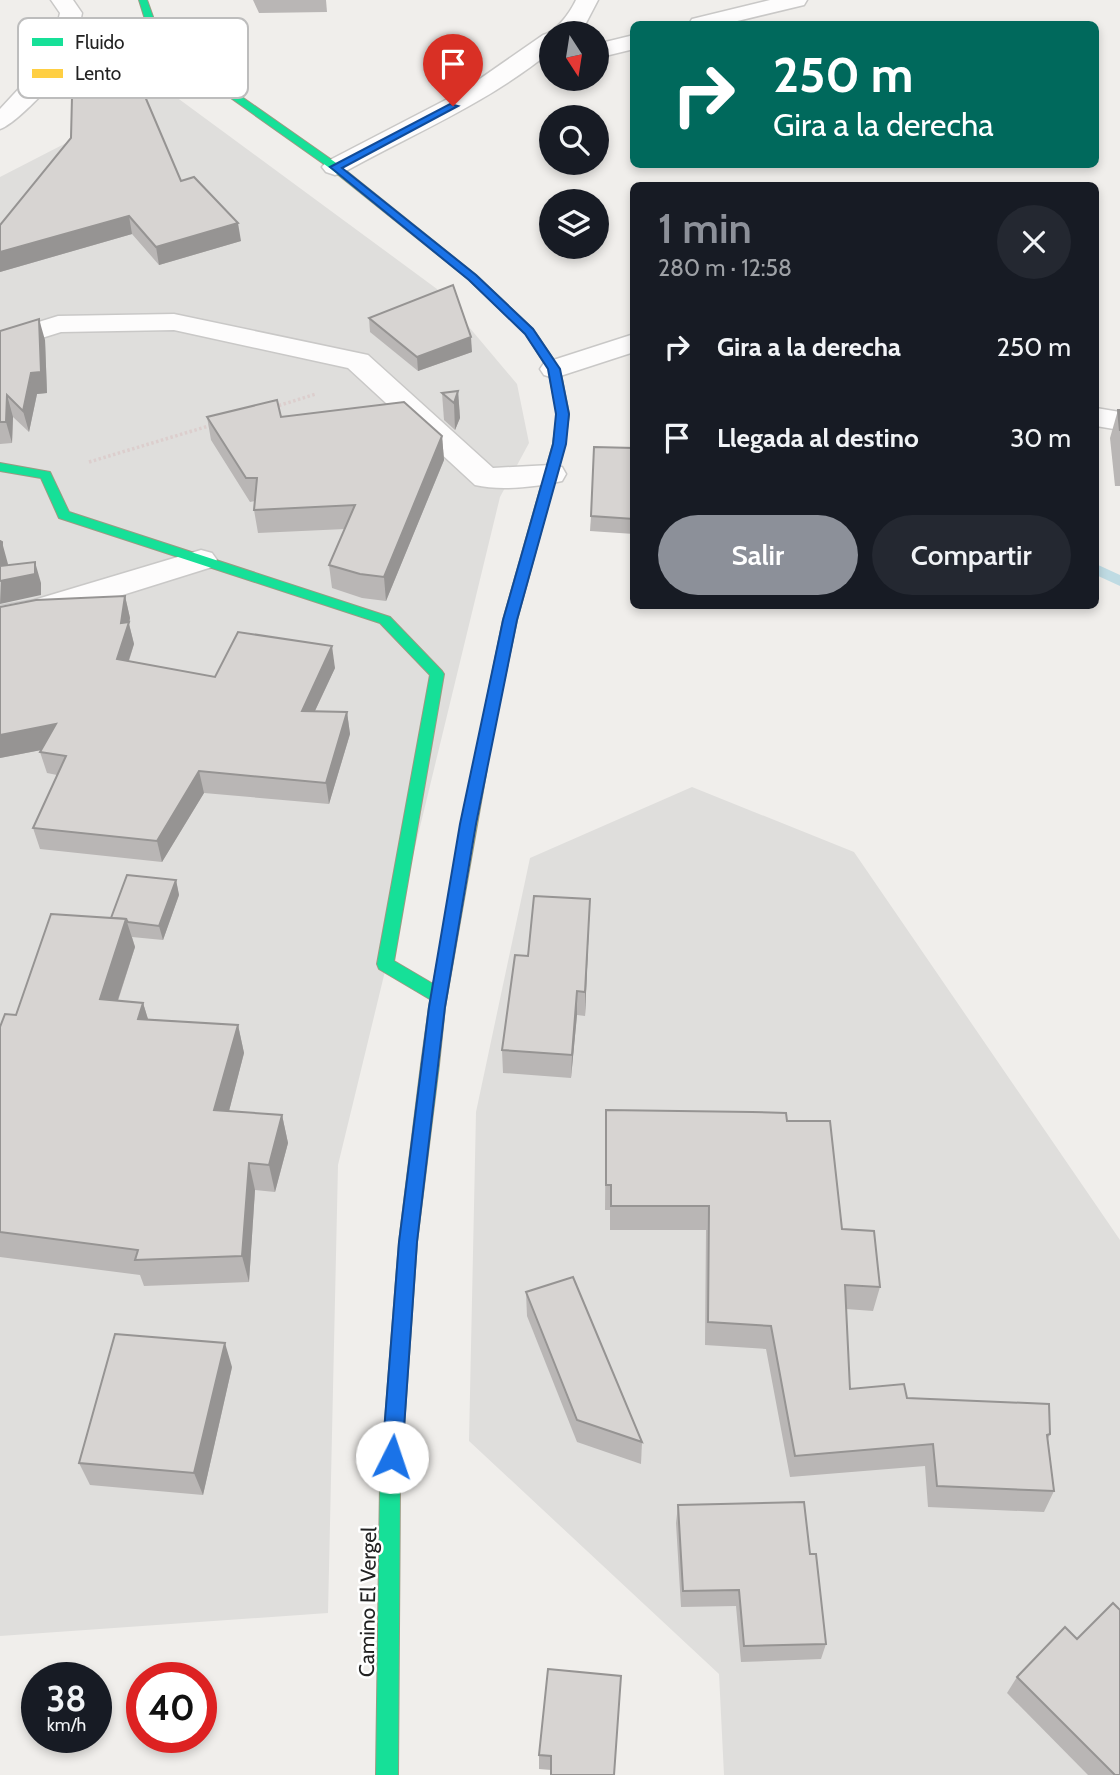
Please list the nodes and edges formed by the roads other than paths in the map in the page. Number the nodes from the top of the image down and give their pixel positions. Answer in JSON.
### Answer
{"nodes":[{"id":1,"x":62,"y":0,"type":"edge"},
{"id":2,"x":143,"y":0,"type":"edge"},
{"id":3,"x":587,"y":0,"type":"edge"},
{"id":4,"x":796,"y":0,"type":"edge"},
{"id":5,"x":70,"y":18,"type":"edge"},
{"id":6,"x":149,"y":18,"type":"edge"},
{"id":7,"x":574,"y":21,"type":"edge"},
{"id":8,"x":712,"y":21,"type":"edge"},
{"id":9,"x":630,"y":42,"type":"edge"},
{"id":10,"x":609,"y":48,"type":"edge"},
{"id":11,"x":539,"y":50,"type":"edge"},
{"id":12,"x":539,"y":65,"type":"edge"},
{"id":13,"x":512,"y":72,"type":"junction"},
{"id":14,"x":26,"y":98,"type":"edge"},
{"id":15,"x":237,"y":98,"type":"edge"},
{"id":16,"x":0,"y":122,"type":"edge"},
{"id":17,"x":335,"y":167,"type":"junction"},
{"id":18,"x":0,"y":343,"type":"edge"},
{"id":19,"x":630,"y":343,"type":"edge"},
{"id":20,"x":554,"y":369,"type":"junction"},
{"id":21,"x":1099,"y":418,"type":"edge"},
{"id":22,"x":1120,"y":421,"type":"edge"},
{"id":23,"x":0,"y":467,"type":"edge"},
{"id":24,"x":551,"y":474,"type":"junction"},
{"id":25,"x":201,"y":560,"type":"junction"},
{"id":26,"x":0,"y":617,"type":"edge"},
{"id":27,"x":439,"y":996,"type":"junction"},
{"id":28,"x":387,"y":1775,"type":"edge"}],
"edges":[{"from":1,"to":5,"type":"street"},
{"from":2,"to":6,"type":"street","name":"Camino El Vergel"},
{"from":3,"to":7,"type":"street"},
{"from":4,"to":8,"type":"street"},
{"from":9,"to":10,"type":"street"},
{"from":11,"to":13,"type":"street"},
{"from":12,"to":13,"type":"street"},
{"from":13,"to":17,"type":"street"},
{"from":14,"to":16,"type":"street"},
{"from":15,"to":17,"type":"street","name":"Camino El Vergel"},
{"from":17,"to":20,"type":"street","name":"Camino El Vergel"},
{"from":18,"to":24,"type":"street"},
{"from":19,"to":20,"type":"street"},
{"from":20,"to":24,"type":"street","name":"Camino El Vergel"},
{"from":21,"to":22,"type":"street"},
{"from":23,"to":25,"type":"street"},
{"from":24,"to":27,"type":"street","name":"Camino El Vergel"},
{"from":25,"to":26,"type":"street"},
{"from":25,"to":27,"type":"street"},
{"from":27,"to":28,"type":"street","name":"Camino El Vergel"}]}
